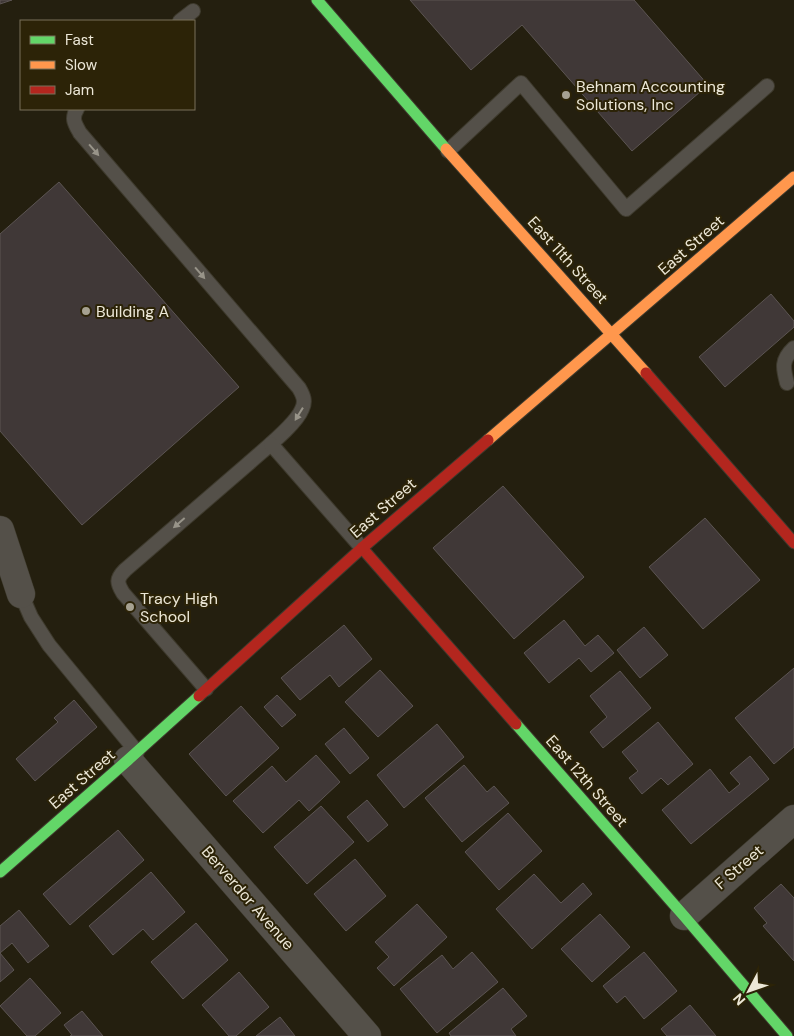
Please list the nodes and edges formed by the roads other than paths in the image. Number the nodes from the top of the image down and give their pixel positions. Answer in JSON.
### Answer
{"nodes":[{"id":1,"x":317,"y":0,"type":"edge"},
{"id":2,"x":192,"y":11,"type":"dead end"},
{"id":3,"x":181,"y":20,"type":"edge"},
{"id":4,"x":767,"y":86,"type":"dead end"},
{"id":5,"x":76,"y":110,"type":"edge"},
{"id":6,"x":448,"y":151,"type":"junction"},
{"id":7,"x":794,"y":176,"type":"edge"},
{"id":8,"x":612,"y":334,"type":"junction"},
{"id":9,"x":794,"y":348,"type":"edge"},
{"id":10,"x":787,"y":383,"type":"dead end"},
{"id":11,"x":271,"y":444,"type":"junction"},
{"id":12,"x":0,"y":530,"type":"edge"},
{"id":13,"x":794,"y":543,"type":"edge"},
{"id":14,"x":362,"y":548,"type":"junction"},
{"id":15,"x":21,"y":594,"type":"joint"},
{"id":16,"x":206,"y":689,"type":"junction"},
{"id":17,"x":132,"y":756,"type":"junction"},
{"id":18,"x":794,"y":819,"type":"edge"},
{"id":19,"x":0,"y":872,"type":"edge"},
{"id":20,"x":684,"y":916,"type":"junction"},
{"id":21,"x":367,"y":1036,"type":"edge"},
{"id":22,"x":787,"y":1036,"type":"edge"}],
"edges":[{"from":1,"to":6,"type":"street","name":"East 11th Street"},
{"from":2,"to":3,"type":"lane"},
{"from":4,"to":6,"type":"lane"},
{"from":5,"to":11,"type":"lane","one_way":true},
{"from":6,"to":8,"type":"street","name":"East 11th Street"},
{"from":7,"to":8,"type":"street","name":"East Street"},
{"from":8,"to":13,"type":"street","name":"East 11th Street"},
{"from":8,"to":14,"type":"street","name":"East Street"},
{"from":9,"to":10,"type":"lane"},
{"from":11,"to":14,"type":"lane"},
{"from":11,"to":16,"type":"lane","one_way":true},
{"from":12,"to":15,"type":"street"},
{"from":14,"to":16,"type":"street","name":"East Street"},
{"from":14,"to":20,"type":"street","name":"East 12th Street"},
{"from":15,"to":17,"type":"lane"},
{"from":16,"to":17,"type":"street","name":"East Street"},
{"from":17,"to":19,"type":"street","name":"East Street"},
{"from":17,"to":21,"type":"street","name":"Berverdor Avenue"},
{"from":18,"to":20,"type":"street","name":"F Street"},
{"from":20,"to":22,"type":"street","name":"East 12th Street"}]}
